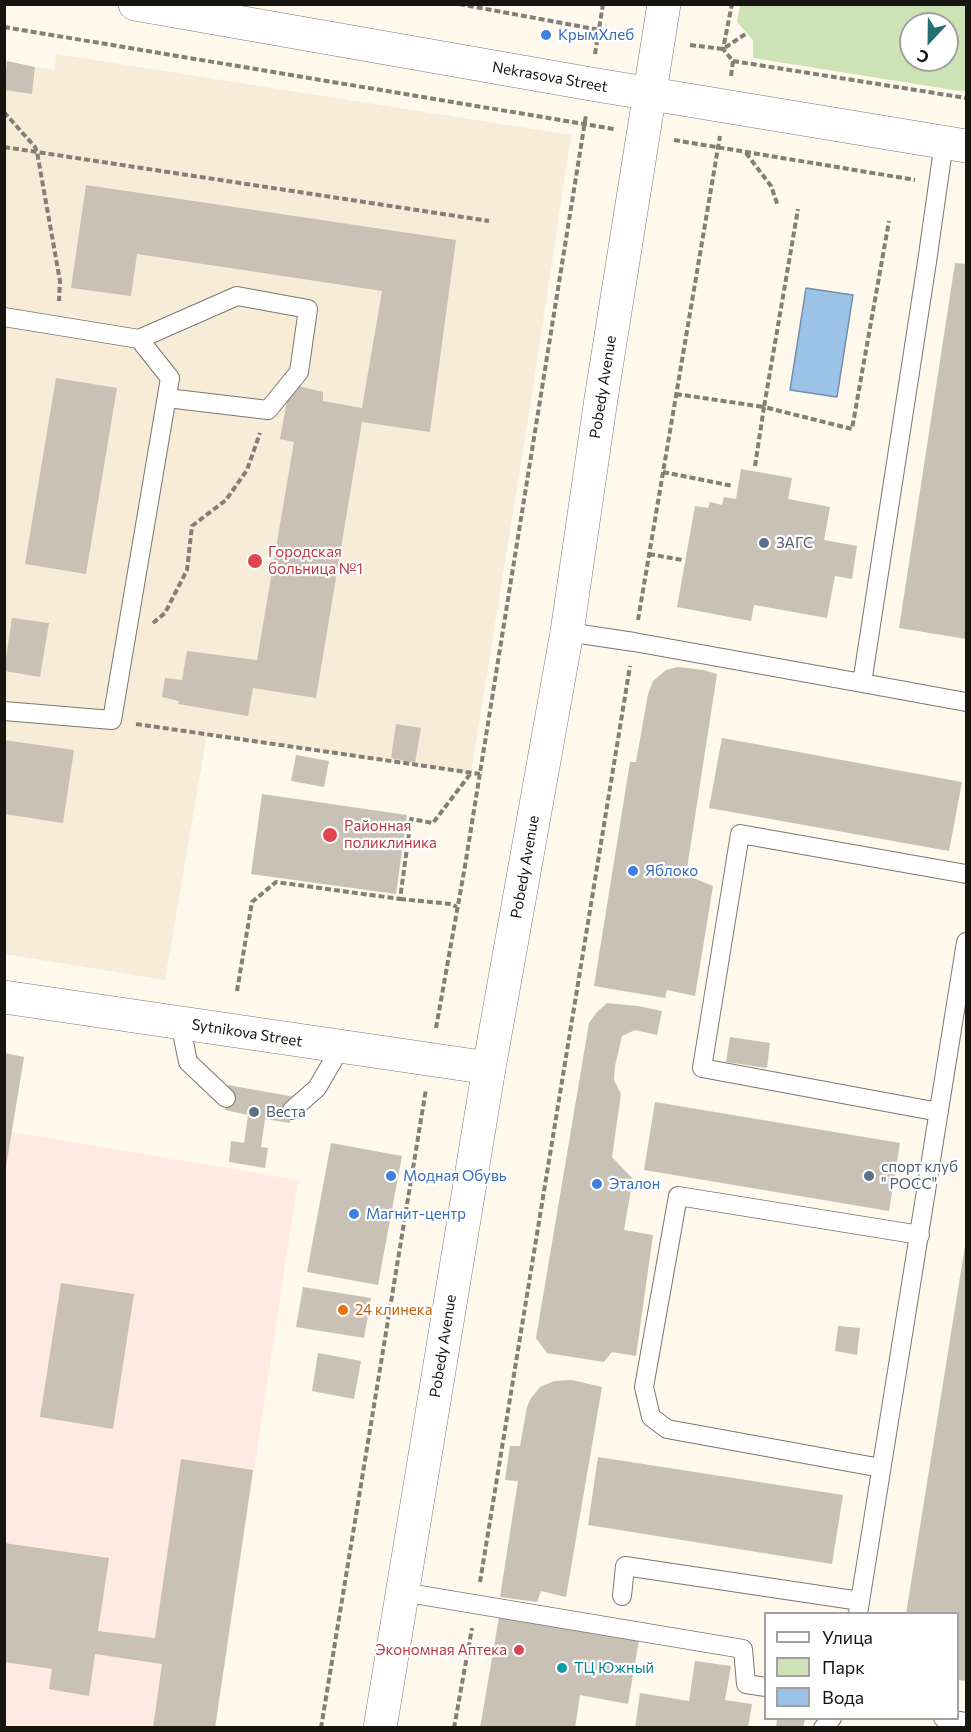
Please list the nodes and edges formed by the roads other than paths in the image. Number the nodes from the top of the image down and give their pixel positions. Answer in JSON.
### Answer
{"nodes":[{"id":1,"x":135,"y":4,"type":"edge"},
{"id":2,"x":664,"y":4,"type":"edge"},
{"id":3,"x":234,"y":13,"type":"edge"},
{"id":4,"x":649,"y":94,"type":"junction"},
{"id":5,"x":955,"y":144,"type":"edge"},
{"id":6,"x":4,"y":317,"type":"edge"},
{"id":7,"x":139,"y":339,"type":"junction"},
{"id":8,"x":167,"y":398,"type":"junction"},
{"id":9,"x":567,"y":632,"type":"junction"},
{"id":10,"x":862,"y":683,"type":"junction"},
{"id":11,"x":966,"y":702,"type":"edge"},
{"id":12,"x":4,"y":711,"type":"edge"},
{"id":13,"x":966,"y":874,"type":"edge"},
{"id":14,"x":966,"y":942,"type":"edge"},
{"id":15,"x":4,"y":997,"type":"edge"},
{"id":16,"x":180,"y":1023,"type":"junction"},
{"id":17,"x":340,"y":1047,"type":"junction"},
{"id":18,"x":489,"y":1068,"type":"junction"},
{"id":19,"x":226,"y":1098,"type":"dead end"},
{"id":20,"x":292,"y":1110,"type":"dead end"},
{"id":21,"x":939,"y":1112,"type":"junction"},
{"id":22,"x":920,"y":1235,"type":"junction"},
{"id":23,"x":881,"y":1468,"type":"junction"},
{"id":24,"x":402,"y":1592,"type":"junction"},
{"id":25,"x":622,"y":1596,"type":"dead end"},
{"id":26,"x":859,"y":1607,"type":"edge"},
{"id":27,"x":764,"y":1687,"type":"edge"},
{"id":28,"x":951,"y":1720,"type":"edge"},
{"id":29,"x":966,"y":1722,"type":"edge"},
{"id":30,"x":380,"y":1728,"type":"edge"}],
"edges":[{"from":1,"to":3,"type":"street","name":"Nekrasova Street"},
{"from":2,"to":4,"type":"street","name":"Pobedy Avenue"},
{"from":3,"to":4,"type":"street","name":"Nekrasova Street"},
{"from":4,"to":5,"type":"street","name":"Nekrasova Street"},
{"from":4,"to":9,"type":"street","name":"Pobedy Avenue"},
{"from":5,"to":10,"type":"lane"},
{"from":6,"to":7,"type":"lane"},
{"from":7,"to":8,"type":"lane"},
{"from":7,"to":8,"type":"lane"},
{"from":8,"to":12,"type":"lane"},
{"from":9,"to":10,"type":"lane"},
{"from":9,"to":18,"type":"street","name":"Pobedy Avenue"},
{"from":10,"to":11,"type":"lane"},
{"from":13,"to":21,"type":"lane"},
{"from":14,"to":21,"type":"lane"},
{"from":15,"to":16,"type":"street","name":"Sytnikova Street"},
{"from":16,"to":17,"type":"street","name":"Sytnikova Street"},
{"from":16,"to":19,"type":"lane"},
{"from":17,"to":18,"type":"street","name":"Sytnikova Street"},
{"from":17,"to":20,"type":"lane"},
{"from":18,"to":24,"type":"street","name":"Pobedy Avenue"},
{"from":21,"to":22,"type":"lane"},
{"from":22,"to":23,"type":"lane"},
{"from":22,"to":23,"type":"lane"},
{"from":23,"to":26,"type":"lane"},
{"from":24,"to":27,"type":"lane"},
{"from":24,"to":30,"type":"street","name":"Pobedy Avenue"},
{"from":25,"to":26,"type":"lane"},
{"from":28,"to":29,"type":"lane"}]}
